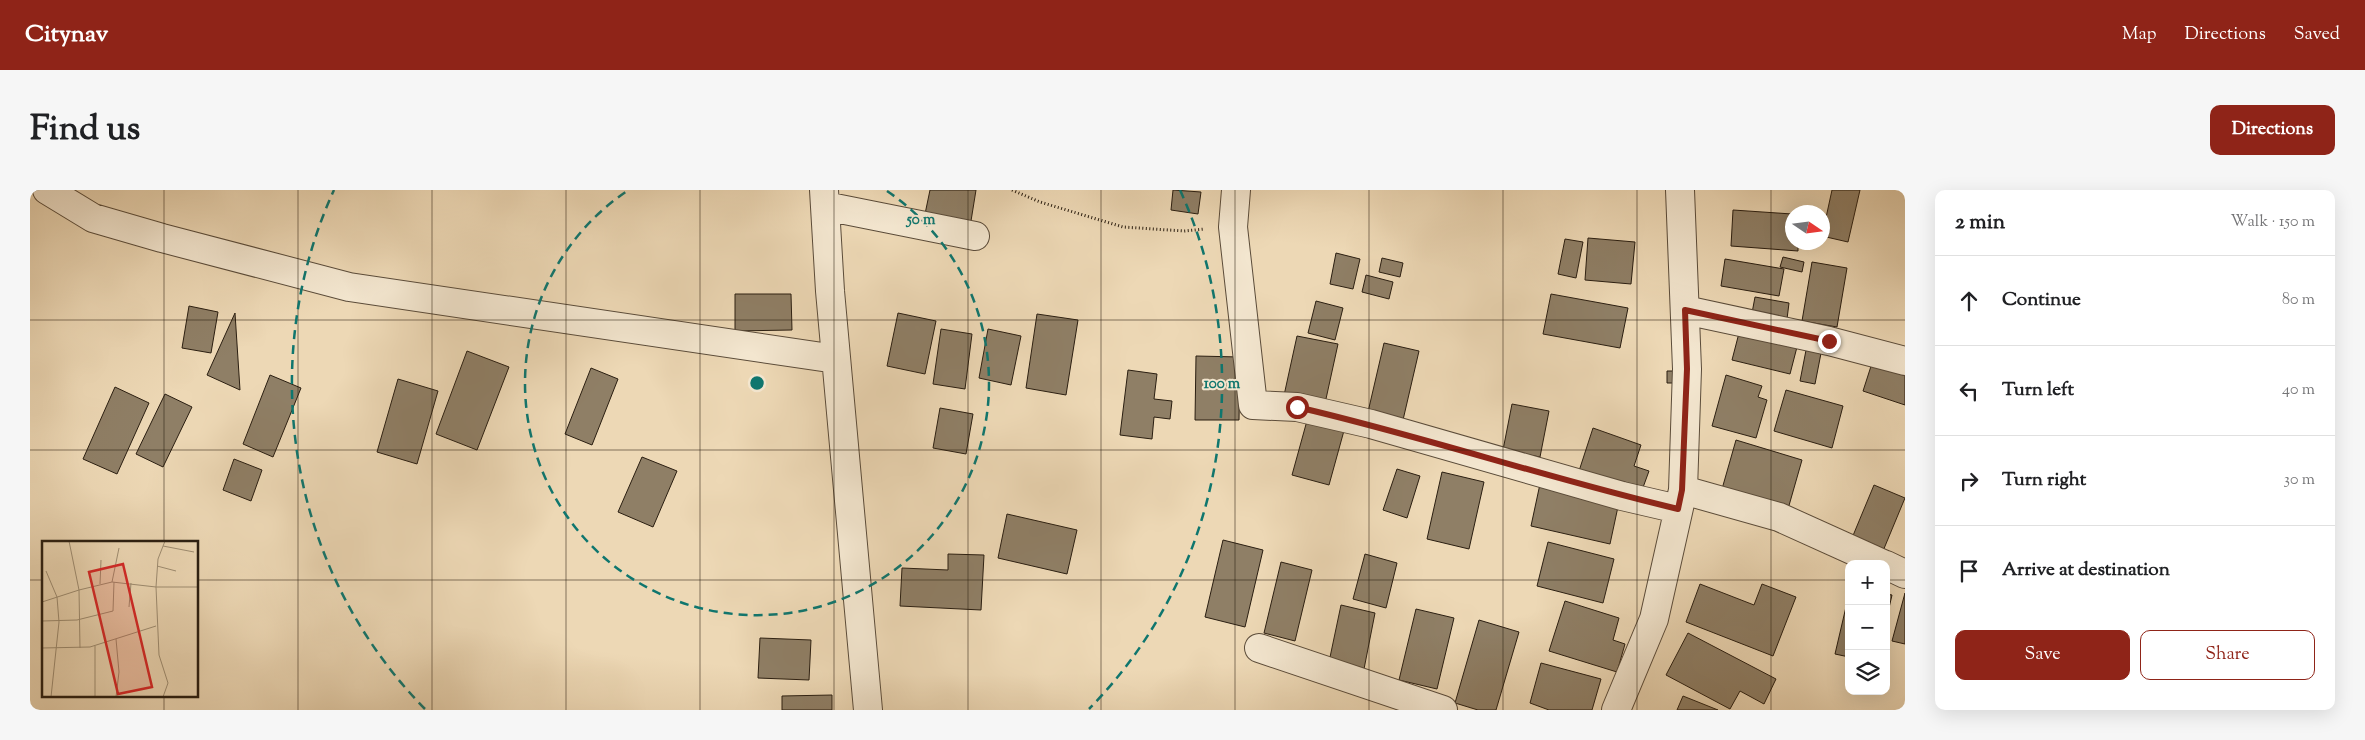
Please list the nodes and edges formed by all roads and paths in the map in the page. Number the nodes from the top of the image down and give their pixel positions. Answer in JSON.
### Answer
{"nodes":[{"id":1,"x":47,"y":190,"type":"edge"},
{"id":2,"x":1012,"y":190,"type":"edge"},
{"id":3,"x":1236,"y":190,"type":"edge"},
{"id":4,"x":1680,"y":190,"type":"edge"},
{"id":5,"x":824,"y":198,"type":"edge"},
{"id":6,"x":1233,"y":227,"type":"junction"},
{"id":7,"x":975,"y":236,"type":"dead end"},
{"id":8,"x":1685,"y":310,"type":"junction"},
{"id":9,"x":836,"y":359,"type":"junction"},
{"id":10,"x":1905,"y":360,"type":"edge"},
{"id":11,"x":1680,"y":500,"type":"junction"},
{"id":12,"x":1876,"y":560,"type":"edge"},
{"id":13,"x":1890,"y":566,"type":"edge"},
{"id":14,"x":1905,"y":574,"type":"edge"},
{"id":15,"x":1259,"y":648,"type":"dead end"},
{"id":16,"x":868,"y":710,"type":"edge"},
{"id":17,"x":1443,"y":710,"type":"edge"},
{"id":18,"x":1616,"y":710,"type":"edge"}],
"edges":[{"from":1,"to":9,"type":"street"},
{"from":2,"to":6,"type":"path"},
{"from":3,"to":6,"type":"street"},
{"from":4,"to":8,"type":"street"},
{"from":5,"to":7,"type":"street"},
{"from":5,"to":9,"type":"street"},
{"from":6,"to":11,"type":"street"},
{"from":8,"to":10,"type":"street"},
{"from":8,"to":11,"type":"street"},
{"from":9,"to":16,"type":"street"},
{"from":11,"to":12,"type":"street"},
{"from":11,"to":18,"type":"street"},
{"from":13,"to":14,"type":"street"},
{"from":15,"to":17,"type":"street"}]}
